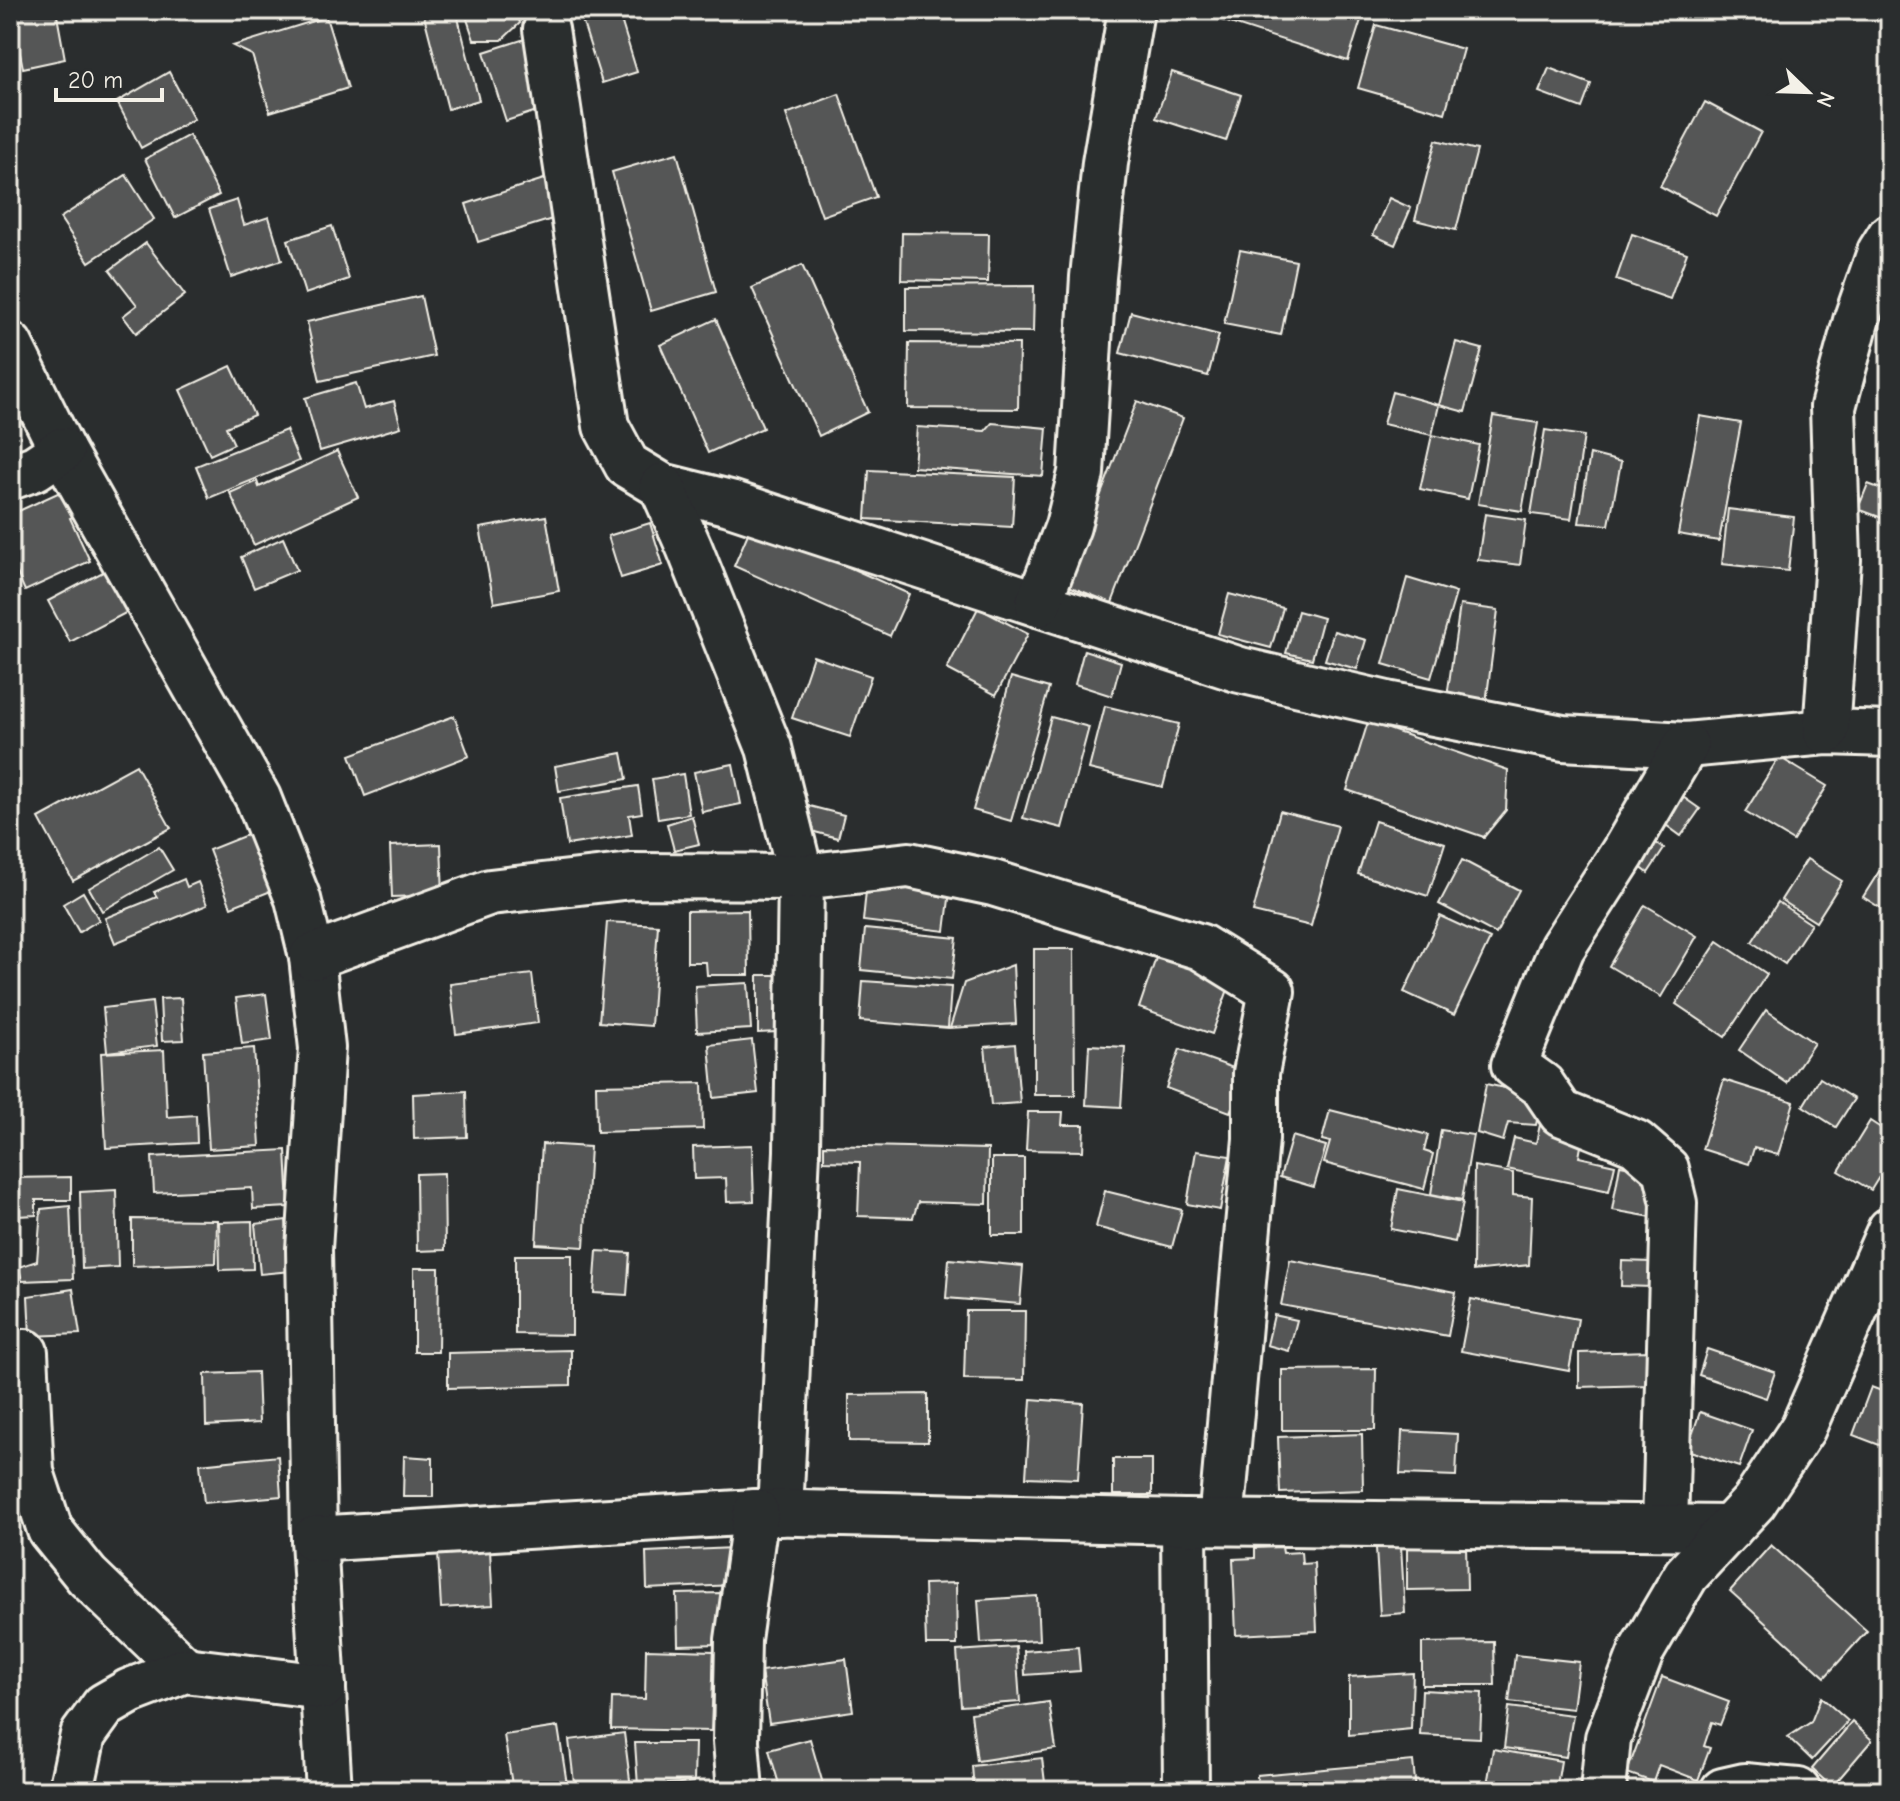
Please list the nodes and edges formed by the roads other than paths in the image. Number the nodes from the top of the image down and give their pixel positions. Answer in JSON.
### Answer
{"nodes":[{"id":1,"x":1131,"y":10,"type":"edge"},
{"id":2,"x":546,"y":29,"type":"dead end"},
{"id":3,"x":1890,"y":236,"type":"edge"},
{"id":4,"x":10,"y":345,"type":"edge"},
{"id":5,"x":62,"y":450,"type":"junction"},
{"id":6,"x":10,"y":477,"type":"edge"},
{"id":7,"x":662,"y":486,"type":"junction"},
{"id":8,"x":730,"y":503,"type":"junction"},
{"id":9,"x":689,"y":547,"type":"junction"},
{"id":10,"x":1038,"y":604,"type":"junction"},
{"id":11,"x":1826,"y":732,"type":"junction"},
{"id":12,"x":1890,"y":734,"type":"edge"},
{"id":13,"x":1686,"y":745,"type":"junction"},
{"id":14,"x":801,"y":877,"type":"junction"},
{"id":15,"x":312,"y":957,"type":"junction"},
{"id":16,"x":1890,"y":1230,"type":"edge"},
{"id":17,"x":1873,"y":1312,"type":"edge"},
{"id":18,"x":25,"y":1352,"type":"dead end"},
{"id":19,"x":768,"y":1513,"type":"junction"},
{"id":20,"x":1202,"y":1522,"type":"junction"},
{"id":21,"x":1665,"y":1527,"type":"junction"},
{"id":22,"x":1730,"y":1528,"type":"junction"},
{"id":23,"x":314,"y":1539,"type":"junction"},
{"id":24,"x":185,"y":1670,"type":"junction"},
{"id":25,"x":323,"y":1687,"type":"junction"},
{"id":26,"x":71,"y":1791,"type":"edge"},
{"id":27,"x":329,"y":1791,"type":"edge"},
{"id":28,"x":740,"y":1791,"type":"edge"},
{"id":29,"x":1186,"y":1791,"type":"edge"},
{"id":30,"x":1603,"y":1791,"type":"edge"},
{"id":31,"x":1723,"y":1791,"type":"edge"},
{"id":32,"x":1798,"y":1791,"type":"edge"}],
"edges":[{"from":1,"to":10,"type":"street"},
{"from":2,"to":7,"type":"street"},
{"from":3,"to":11,"type":"street"},
{"from":4,"to":5,"type":"street"},
{"from":5,"to":6,"type":"street"},
{"from":5,"to":15,"type":"street"},
{"from":7,"to":8,"type":"street"},
{"from":7,"to":9,"type":"street"},
{"from":8,"to":9,"type":"street"},
{"from":8,"to":10,"type":"street"},
{"from":9,"to":14,"type":"street"},
{"from":10,"to":13,"type":"street"},
{"from":11,"to":12,"type":"street"},
{"from":11,"to":13,"type":"street"},
{"from":13,"to":21,"type":"street"},
{"from":14,"to":15,"type":"street"},
{"from":14,"to":19,"type":"street"},
{"from":14,"to":20,"type":"street"},
{"from":15,"to":23,"type":"street"},
{"from":16,"to":17,"type":"street"},
{"from":17,"to":22,"type":"street"},
{"from":18,"to":24,"type":"street"},
{"from":19,"to":20,"type":"street"},
{"from":19,"to":23,"type":"street"},
{"from":19,"to":28,"type":"street"},
{"from":20,"to":21,"type":"street"},
{"from":20,"to":29,"type":"street"},
{"from":21,"to":22,"type":"street"},
{"from":22,"to":30,"type":"street"},
{"from":23,"to":25,"type":"street"},
{"from":24,"to":25,"type":"street"},
{"from":24,"to":26,"type":"street"},
{"from":25,"to":27,"type":"street"},
{"from":31,"to":32,"type":"street"}]}
